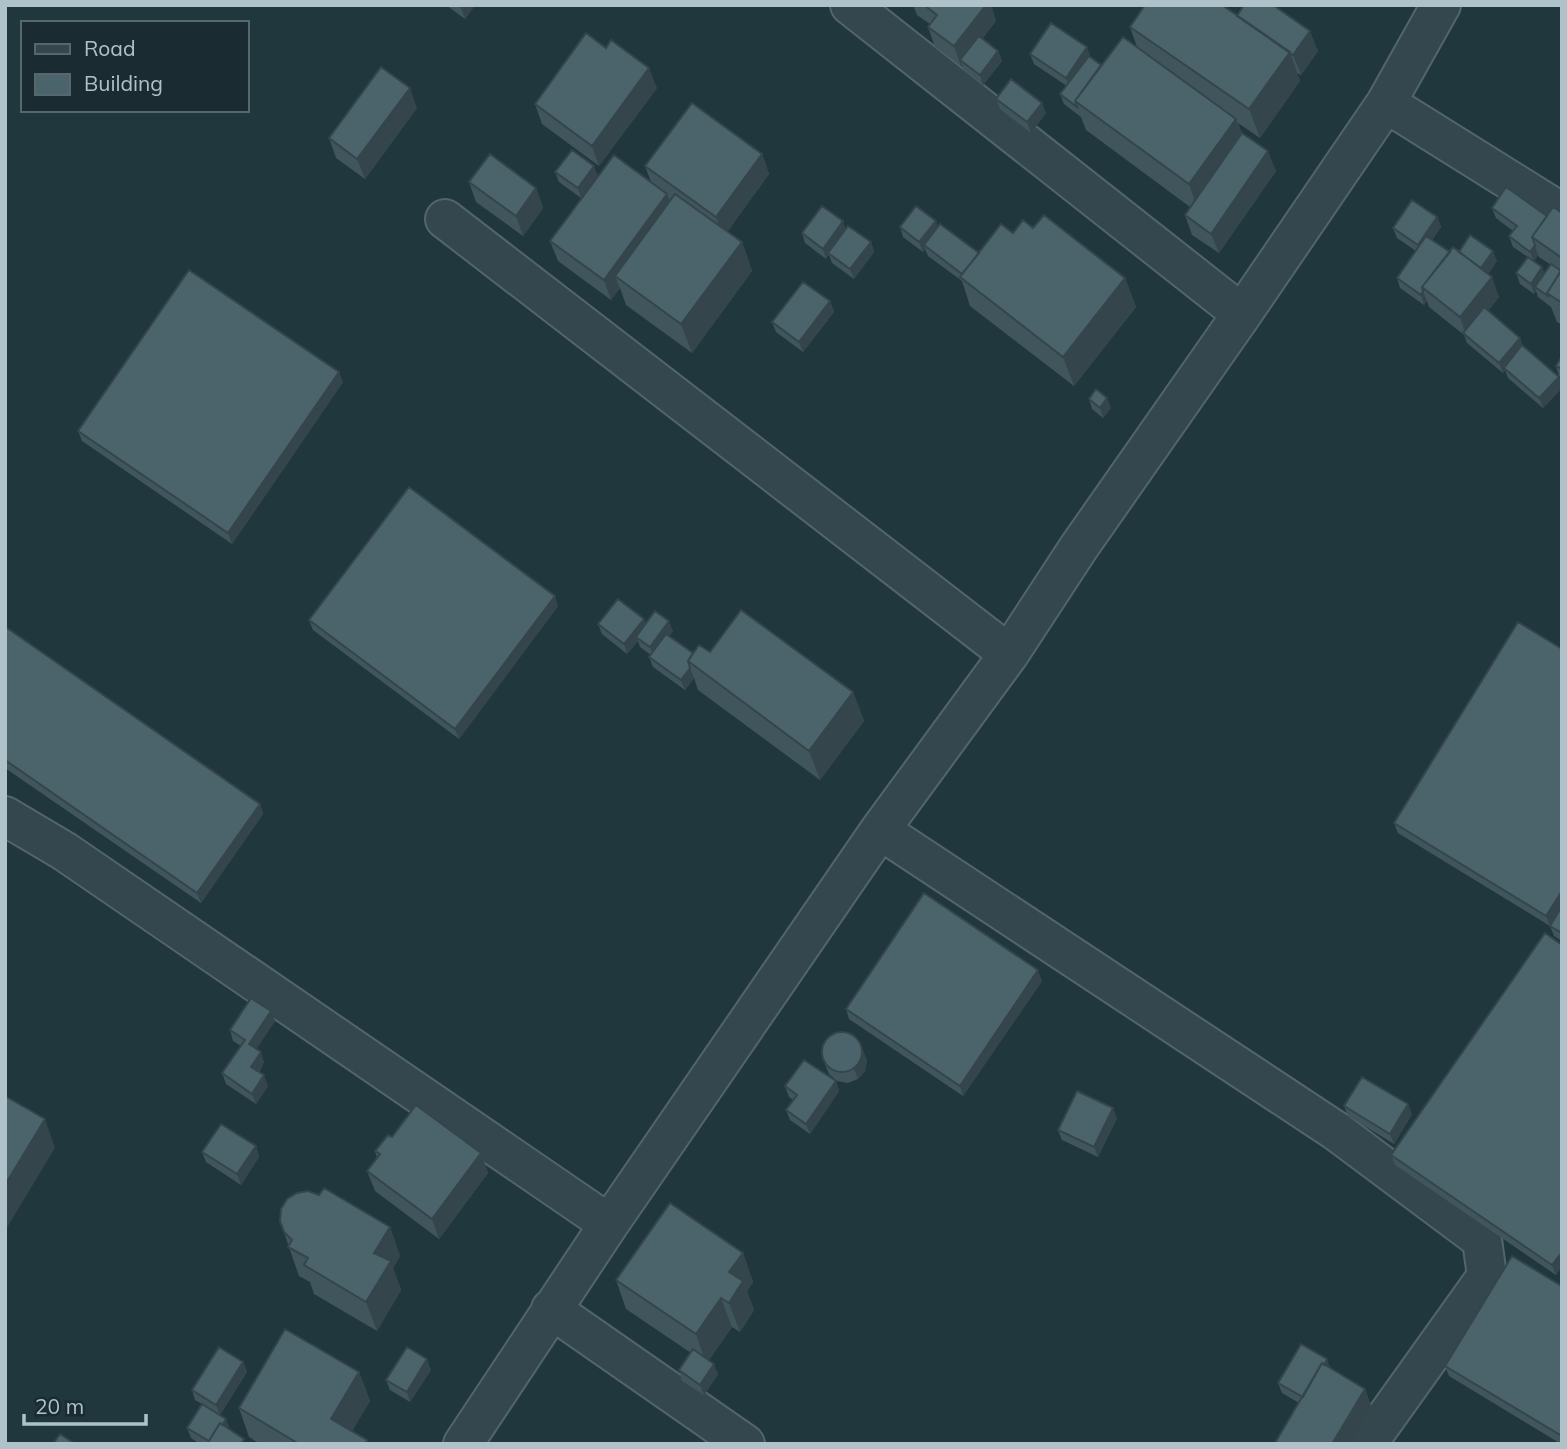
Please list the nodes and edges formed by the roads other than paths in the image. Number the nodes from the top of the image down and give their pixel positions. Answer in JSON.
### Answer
{"nodes":[{"id":1,"x":850,"y":5,"type":"edge"},
{"id":2,"x":1441,"y":5,"type":"edge"},
{"id":3,"x":1386,"y":103,"type":"junction"},
{"id":4,"x":1562,"y":213,"type":"edge"},
{"id":5,"x":445,"y":219,"type":"dead end"},
{"id":6,"x":1242,"y":314,"type":"junction"},
{"id":7,"x":1009,"y":653,"type":"junction"},
{"id":8,"x":5,"y":816,"type":"edge"},
{"id":9,"x":880,"y":830,"type":"junction"},
{"id":10,"x":609,"y":1224,"type":"junction"},
{"id":11,"x":551,"y":1309,"type":"junction"},
{"id":12,"x":463,"y":1444,"type":"edge"},
{"id":13,"x":745,"y":1444,"type":"edge"},
{"id":14,"x":1367,"y":1444,"type":"edge"}],
"edges":[{"from":1,"to":6,"type":"street"},
{"from":2,"to":3,"type":"street"},
{"from":3,"to":4,"type":"street"},
{"from":3,"to":6,"type":"street"},
{"from":5,"to":7,"type":"street"},
{"from":6,"to":7,"type":"street"},
{"from":7,"to":9,"type":"street"},
{"from":8,"to":10,"type":"street"},
{"from":9,"to":10,"type":"street"},
{"from":9,"to":14,"type":"street"},
{"from":10,"to":11,"type":"street"},
{"from":11,"to":12,"type":"street"},
{"from":11,"to":13,"type":"street"}]}
